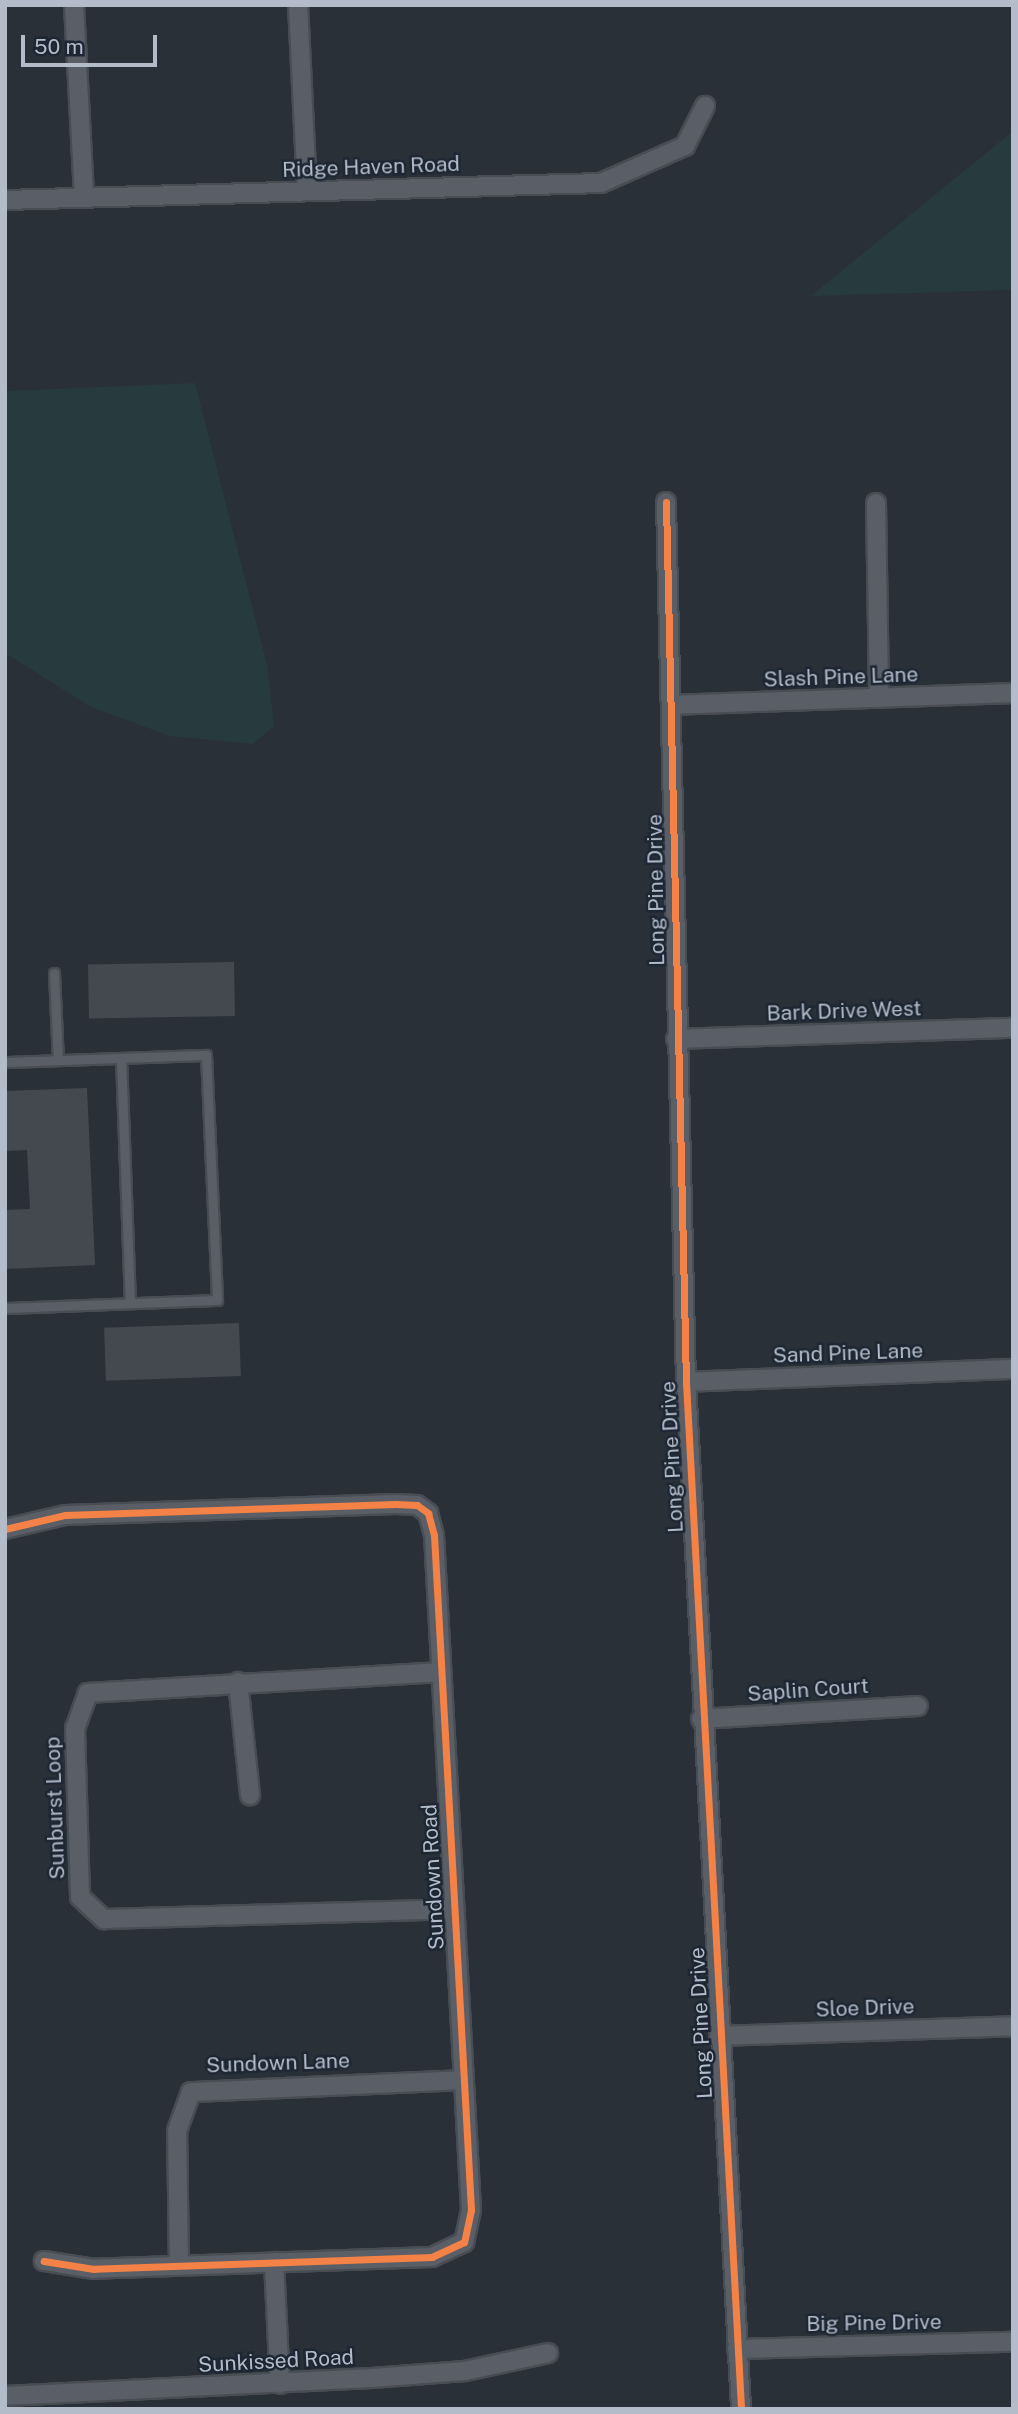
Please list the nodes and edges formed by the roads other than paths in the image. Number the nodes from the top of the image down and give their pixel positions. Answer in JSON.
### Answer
{"nodes":[{"id":1,"x":74,"y":5,"type":"edge"},
{"id":2,"x":298,"y":5,"type":"edge"},
{"id":3,"x":705,"y":106,"type":"dead end"},
{"id":4,"x":307,"y":191,"type":"junction"},
{"id":5,"x":84,"y":198,"type":"junction"},
{"id":6,"x":5,"y":200,"type":"edge"},
{"id":7,"x":666,"y":502,"type":"dead end"},
{"id":8,"x":876,"y":503,"type":"dead end"},
{"id":9,"x":1013,"y":693,"type":"edge"},
{"id":10,"x":879,"y":698,"type":"junction"},
{"id":11,"x":671,"y":705,"type":"junction"},
{"id":12,"x":54,"y":973,"type":"dead end"},
{"id":13,"x":1013,"y":1028,"type":"edge"},
{"id":14,"x":676,"y":1039,"type":"junction"},
{"id":15,"x":121,"y":1058,"type":"junction"},
{"id":16,"x":58,"y":1060,"type":"junction"},
{"id":17,"x":5,"y":1062,"type":"edge"},
{"id":18,"x":130,"y":1303,"type":"junction"},
{"id":19,"x":5,"y":1308,"type":"edge"},
{"id":20,"x":1013,"y":1369,"type":"edge"},
{"id":21,"x":686,"y":1382,"type":"junction"},
{"id":22,"x":5,"y":1529,"type":"edge"},
{"id":23,"x":441,"y":1672,"type":"junction"},
{"id":24,"x":238,"y":1682,"type":"junction"},
{"id":25,"x":918,"y":1706,"type":"dead end"},
{"id":26,"x":701,"y":1719,"type":"junction"},
{"id":27,"x":250,"y":1795,"type":"dead end"},
{"id":28,"x":452,"y":1909,"type":"junction"},
{"id":29,"x":1013,"y":2026,"type":"edge"},
{"id":30,"x":719,"y":2036,"type":"junction"},
{"id":31,"x":462,"y":2080,"type":"junction"},
{"id":32,"x":44,"y":2261,"type":"dead end"},
{"id":33,"x":274,"y":2262,"type":"junction"},
{"id":34,"x":179,"y":2266,"type":"junction"},
{"id":35,"x":1013,"y":2342,"type":"edge"},
{"id":36,"x":737,"y":2349,"type":"junction"},
{"id":37,"x":548,"y":2353,"type":"dead end"},
{"id":38,"x":280,"y":2384,"type":"junction"},
{"id":39,"x":5,"y":2396,"type":"edge"},
{"id":40,"x":741,"y":2409,"type":"edge"}],
"edges":[{"from":1,"to":5,"type":"street"},
{"from":2,"to":4,"type":"street"},
{"from":3,"to":4,"type":"street","name":"Ridge Haven Road"},
{"from":4,"to":5,"type":"street","name":"Ridge Haven Road"},
{"from":5,"to":6,"type":"street","name":"Ridge Haven Road"},
{"from":7,"to":11,"type":"street","name":"Long Pine Drive"},
{"from":8,"to":10,"type":"street"},
{"from":9,"to":10,"type":"street","name":"Slash Pine Lane"},
{"from":10,"to":11,"type":"street","name":"Slash Pine Lane"},
{"from":11,"to":14,"type":"street","name":"Long Pine Drive"},
{"from":12,"to":16,"type":"lane"},
{"from":13,"to":14,"type":"street","name":"Bark Drive West"},
{"from":14,"to":21,"type":"street","name":"Long Pine Drive"},
{"from":15,"to":16,"type":"lane"},
{"from":15,"to":18,"type":"lane"},
{"from":15,"to":18,"type":"lane"},
{"from":16,"to":17,"type":"lane"},
{"from":18,"to":19,"type":"lane"},
{"from":20,"to":21,"type":"street","name":"Sand Pine Lane"},
{"from":21,"to":26,"type":"street","name":"Long Pine Drive"},
{"from":22,"to":23,"type":"street","name":"Sundown Road"},
{"from":23,"to":24,"type":"street","name":"Sunburst Loop"},
{"from":23,"to":28,"type":"street","name":"Sundown Road"},
{"from":24,"to":27,"type":"street"},
{"from":24,"to":28,"type":"street","name":"Sunburst Loop"},
{"from":25,"to":26,"type":"street","name":"Saplin Court"},
{"from":26,"to":30,"type":"street","name":"Long Pine Drive"},
{"from":28,"to":31,"type":"street","name":"Sundown Road"},
{"from":29,"to":30,"type":"street","name":"Sloe Drive"},
{"from":30,"to":36,"type":"street","name":"Long Pine Drive"},
{"from":31,"to":33,"type":"street","name":"Sundown Road"},
{"from":31,"to":34,"type":"street","name":"Sundown Lane"},
{"from":32,"to":34,"type":"street","name":"Sundown Road"},
{"from":33,"to":34,"type":"street","name":"Sundown Road"},
{"from":33,"to":38,"type":"street"},
{"from":35,"to":36,"type":"street","name":"Big Pine Drive"},
{"from":36,"to":40,"type":"street","name":"Long Pine Drive"},
{"from":37,"to":38,"type":"street","name":"Sunkissed Road"},
{"from":38,"to":39,"type":"street","name":"Sunkissed Road"}]}
